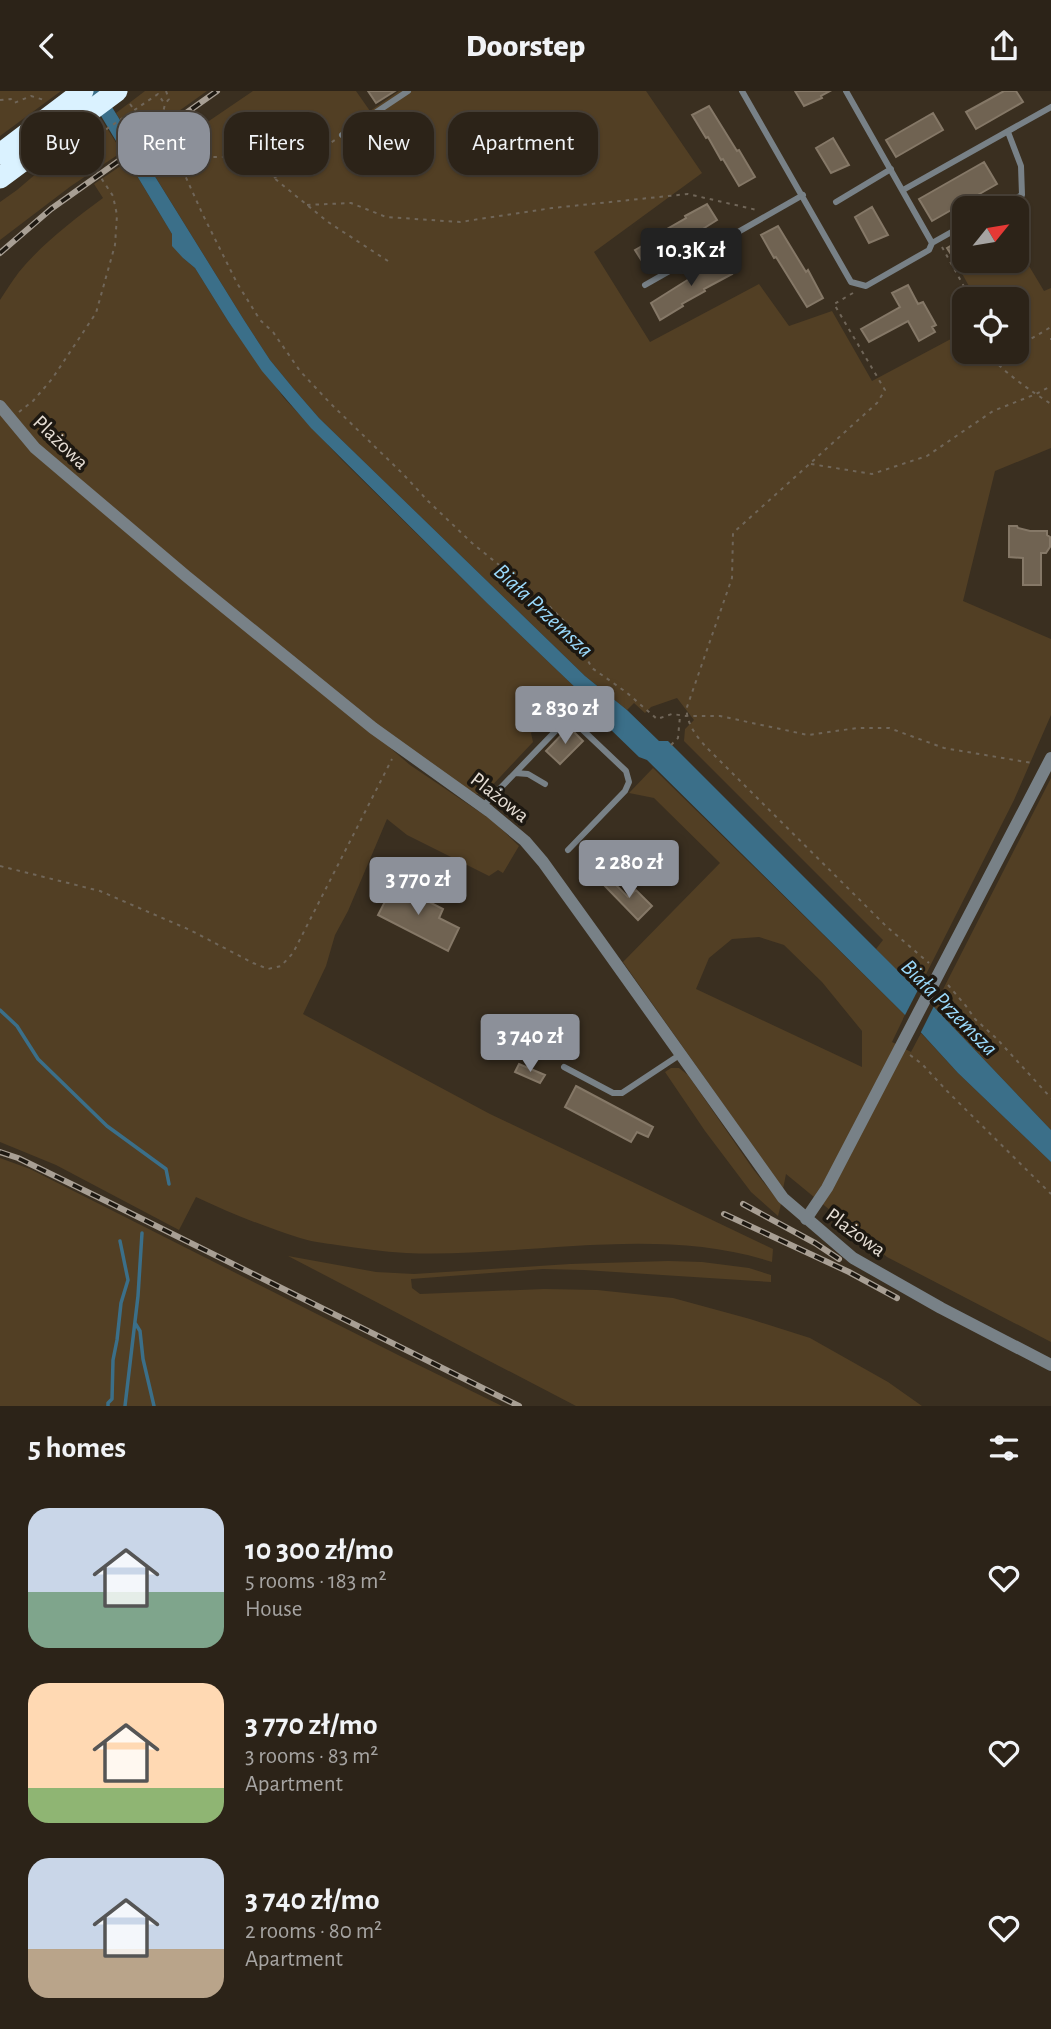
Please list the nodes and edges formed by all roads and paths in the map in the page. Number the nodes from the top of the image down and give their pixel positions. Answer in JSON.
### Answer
{"nodes":[{"id":1,"x":83,"y":91,"type":"edge"},
{"id":2,"x":117,"y":91,"type":"edge"},
{"id":3,"x":166,"y":91,"type":"edge"},
{"id":4,"x":408,"y":91,"type":"edge"},
{"id":5,"x":742,"y":91,"type":"edge"},
{"id":6,"x":846,"y":91,"type":"edge"},
{"id":7,"x":44,"y":99,"type":"dead end"},
{"id":8,"x":0,"y":100,"type":"edge"},
{"id":9,"x":165,"y":104,"type":"junction"},
{"id":10,"x":1051,"y":107,"type":"edge"},
{"id":11,"x":63,"y":112,"type":"edge"},
{"id":12,"x":81,"y":112,"type":"edge"},
{"id":13,"x":163,"y":112,"type":"edge"},
{"id":14,"x":104,"y":131,"type":"edge"},
{"id":15,"x":1008,"y":132,"type":"junction"},
{"id":16,"x":342,"y":135,"type":"joint"},
{"id":17,"x":21,"y":144,"type":"edge"},
{"id":18,"x":0,"y":154,"type":"edge"},
{"id":19,"x":21,"y":157,"type":"edge"},
{"id":20,"x":210,"y":157,"type":"edge"},
{"id":21,"x":891,"y":169,"type":"junction"},
{"id":22,"x":100,"y":175,"type":"edge"},
{"id":23,"x":185,"y":175,"type":"edge"},
{"id":24,"x":274,"y":178,"type":"junction"},
{"id":25,"x":0,"y":179,"type":"edge"},
{"id":26,"x":903,"y":190,"type":"junction"},
{"id":27,"x":803,"y":195,"type":"junction"},
{"id":28,"x":1020,"y":196,"type":"edge"},
{"id":29,"x":836,"y":202,"type":"dead end"},
{"id":30,"x":307,"y":205,"type":"junction"},
{"id":31,"x":771,"y":213,"type":"junction"},
{"id":32,"x":952,"y":232,"type":"edge"},
{"id":33,"x":935,"y":241,"type":"junction"},
{"id":34,"x":391,"y":263,"type":"dead end"},
{"id":35,"x":645,"y":285,"type":"dead end"},
{"id":36,"x":866,"y":286,"type":"junction"},
{"id":37,"x":964,"y":287,"type":"edge"},
{"id":38,"x":1051,"y":327,"type":"edge"},
{"id":39,"x":1029,"y":340,"type":"edge"},
{"id":40,"x":999,"y":364,"type":"edge"},
{"id":41,"x":1051,"y":386,"type":"edge"},
{"id":42,"x":1036,"y":394,"type":"junction"},
{"id":43,"x":1051,"y":404,"type":"edge"},
{"id":44,"x":0,"y":407,"type":"edge"},
{"id":45,"x":10,"y":419,"type":"junction"},
{"id":46,"x":810,"y":464,"type":"junction"},
{"id":47,"x":680,"y":715,"type":"junction"},
{"id":48,"x":686,"y":716,"type":"junction"},
{"id":49,"x":671,"y":745,"type":"dead end"},
{"id":50,"x":399,"y":746,"type":"junction"},
{"id":51,"x":1049,"y":762,"type":"edge"},
{"id":52,"x":515,"y":773,"type":"junction"},
{"id":53,"x":545,"y":784,"type":"dead end"},
{"id":54,"x":483,"y":807,"type":"junction"},
{"id":55,"x":568,"y":850,"type":"dead end"},
{"id":56,"x":0,"y":866,"type":"edge"},
{"id":57,"x":935,"y":979,"type":"junction"},
{"id":58,"x":900,"y":1048,"type":"junction"},
{"id":59,"x":681,"y":1054,"type":"junction"},
{"id":60,"x":564,"y":1067,"type":"dead end"},
{"id":61,"x":1051,"y":1098,"type":"edge"},
{"id":62,"x":1051,"y":1194,"type":"edge"},
{"id":63,"x":806,"y":1219,"type":"junction"},
{"id":64,"x":1051,"y":1365,"type":"edge"}],
"edges":[{"from":1,"to":11,"type":"highway"},
{"from":2,"to":12,"type":"highway"},
{"from":3,"to":9,"type":"path"},
{"from":4,"to":16,"type":"lane"},
{"from":5,"to":27,"type":"lane"},
{"from":6,"to":21,"type":"lane"},
{"from":7,"to":8,"type":"path"},
{"from":9,"to":13,"type":"path"},
{"from":9,"to":14,"type":"path"},
{"from":10,"to":15,"type":"lane"},
{"from":15,"to":26,"type":"lane"},
{"from":15,"to":28,"type":"lane"},
{"from":16,"to":24,"type":"path"},
{"from":17,"to":18,"type":"highway"},
{"from":19,"to":25,"type":"highway"},
{"from":20,"to":24,"type":"path"},
{"from":21,"to":26,"type":"lane"},
{"from":21,"to":29,"type":"lane"},
{"from":22,"to":45,"type":"path"},
{"from":23,"to":47,"type":"path"},
{"from":24,"to":30,"type":"path"},
{"from":26,"to":33,"type":"lane"},
{"from":27,"to":31,"type":"lane"},
{"from":27,"to":36,"type":"lane"},
{"from":30,"to":31,"type":"path"},
{"from":30,"to":34,"type":"path"},
{"from":31,"to":35,"type":"lane"},
{"from":32,"to":33,"type":"lane"},
{"from":33,"to":36,"type":"lane"},
{"from":33,"to":37,"type":"path"},
{"from":36,"to":46,"type":"path"},
{"from":38,"to":39,"type":"path"},
{"from":40,"to":42,"type":"path"},
{"from":41,"to":42,"type":"path"},
{"from":42,"to":43,"type":"path"},
{"from":42,"to":46,"type":"path"},
{"from":44,"to":45,"type":"street","name":"Plażowa"},
{"from":45,"to":50,"type":"street","name":"Plażowa"},
{"from":46,"to":48,"type":"path"},
{"from":47,"to":48,"type":"path"},
{"from":47,"to":49,"type":"path"},
{"from":48,"to":51,"type":"path"},
{"from":48,"to":57,"type":"path"},
{"from":50,"to":54,"type":"street","name":"Plażowa"},
{"from":50,"to":56,"type":"path"},
{"from":51,"to":57,"type":"street"},
{"from":52,"to":53,"type":"lane"},
{"from":52,"to":54,"type":"lane"},
{"from":52,"to":55,"type":"lane"},
{"from":54,"to":59,"type":"street","name":"Plażowa"},
{"from":57,"to":58,"type":"street"},
{"from":57,"to":61,"type":"path"},
{"from":58,"to":62,"type":"path"},
{"from":58,"to":63,"type":"street"},
{"from":59,"to":60,"type":"lane"},
{"from":59,"to":63,"type":"street","name":"Plażowa"},
{"from":63,"to":64,"type":"street","name":"Plażowa"}]}
